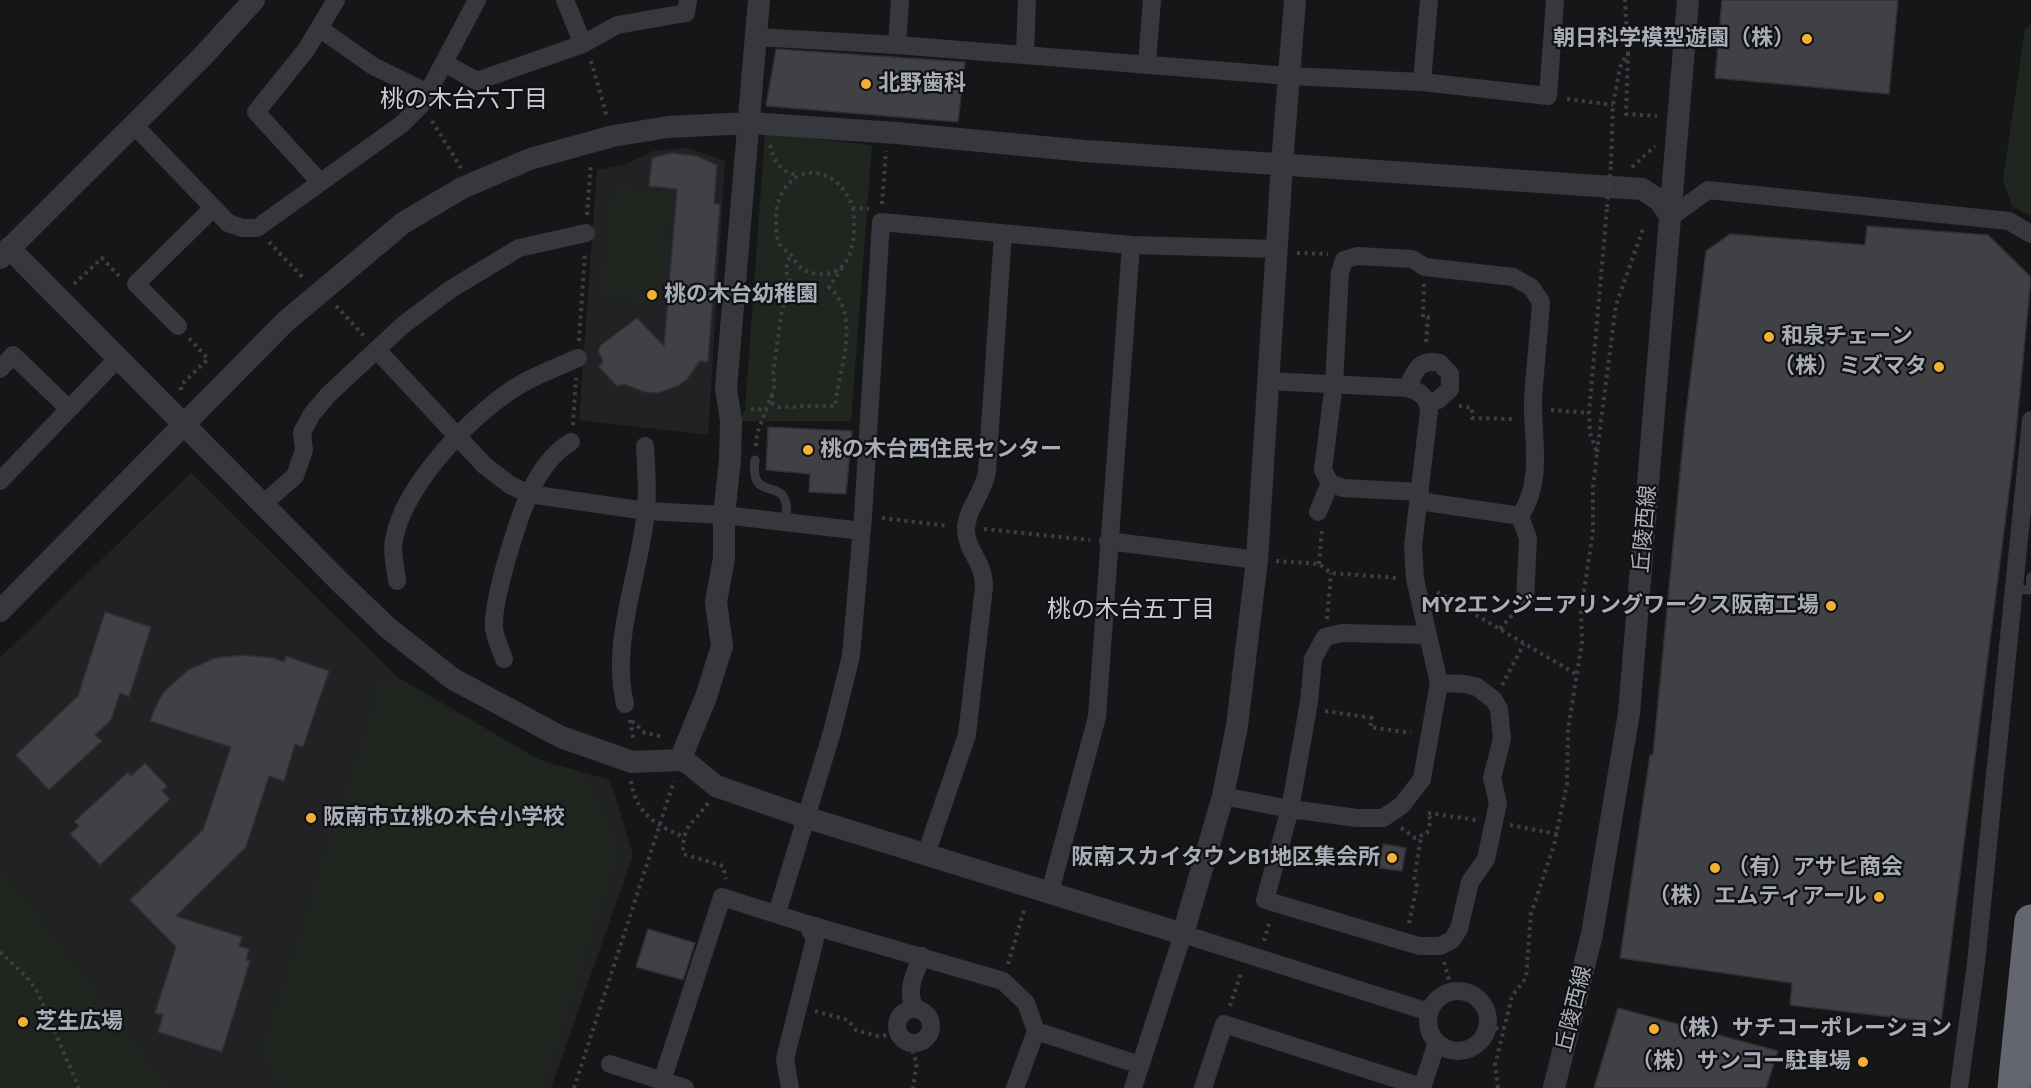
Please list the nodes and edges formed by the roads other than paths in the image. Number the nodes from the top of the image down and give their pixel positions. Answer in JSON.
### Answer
{"nodes":[{"id":1,"x":254,"y":0,"type":"edge"},
{"id":2,"x":336,"y":0,"type":"edge"},
{"id":3,"x":477,"y":0,"type":"edge"},
{"id":4,"x":566,"y":0,"type":"edge"},
{"id":5,"x":688,"y":0,"type":"edge"},
{"id":6,"x":759,"y":0,"type":"edge"},
{"id":7,"x":900,"y":0,"type":"edge"},
{"id":8,"x":1028,"y":0,"type":"edge"},
{"id":9,"x":1152,"y":0,"type":"edge"},
{"id":10,"x":1295,"y":0,"type":"edge"},
{"id":11,"x":1429,"y":0,"type":"edge"},
{"id":12,"x":1555,"y":0,"type":"edge"},
{"id":13,"x":1688,"y":0,"type":"edge"},
{"id":14,"x":319,"y":28,"type":"junction"},
{"id":15,"x":756,"y":37,"type":"junction"},
{"id":16,"x":582,"y":44,"type":"junction"},
{"id":17,"x":897,"y":45,"type":"junction"},
{"id":18,"x":1025,"y":54,"type":"junction"},
{"id":19,"x":444,"y":63,"type":"junction"},
{"id":20,"x":1146,"y":63,"type":"junction"},
{"id":21,"x":1289,"y":76,"type":"junction"},
{"id":22,"x":1422,"y":82,"type":"junction"},
{"id":23,"x":428,"y":93,"type":"junction"},
{"id":24,"x":750,"y":123,"type":"junction"},
{"id":25,"x":134,"y":125,"type":"junction"},
{"id":26,"x":1282,"y":164,"type":"junction"},
{"id":27,"x":320,"y":182,"type":"junction"},
{"id":28,"x":212,"y":209,"type":"junction"},
{"id":29,"x":1671,"y":217,"type":"junction"},
{"id":30,"x":586,"y":233,"type":"road end"},
{"id":31,"x":1004,"y":233,"type":"junction"},
{"id":32,"x":2031,"y":234,"type":"edge"},
{"id":33,"x":1131,"y":245,"type":"junction"},
{"id":34,"x":1276,"y":249,"type":"junction"},
{"id":35,"x":5,"y":253,"type":"edge"},
{"id":36,"x":178,"y":326,"type":"road end"},
{"id":37,"x":377,"y":350,"type":"junction"},
{"id":38,"x":118,"y":358,"type":"junction"},
{"id":39,"x":578,"y":358,"type":"road end"},
{"id":40,"x":0,"y":369,"type":"edge"},
{"id":41,"x":1268,"y":381,"type":"junction"},
{"id":42,"x":1334,"y":383,"type":"junction"},
{"id":43,"x":1407,"y":388,"type":"junction"},
{"id":44,"x":1436,"y":398,"type":"junction"},
{"id":45,"x":69,"y":409,"type":"junction"},
{"id":46,"x":2031,"y":420,"type":"edge"},
{"id":47,"x":184,"y":424,"type":"junction"},
{"id":48,"x":457,"y":435,"type":"junction"},
{"id":49,"x":572,"y":442,"type":"road end"},
{"id":50,"x":645,"y":446,"type":"dead end"},
{"id":51,"x":755,"y":460,"type":"dead end"},
{"id":52,"x":0,"y":481,"type":"edge"},
{"id":53,"x":1330,"y":483,"type":"junction"},
{"id":54,"x":529,"y":494,"type":"junction"},
{"id":55,"x":1419,"y":497,"type":"junction"},
{"id":56,"x":263,"y":504,"type":"junction"},
{"id":57,"x":646,"y":511,"type":"junction"},
{"id":58,"x":1318,"y":512,"type":"road end"},
{"id":59,"x":724,"y":515,"type":"junction"},
{"id":60,"x":1520,"y":516,"type":"junction"},
{"id":61,"x":786,"y":522,"type":"junction"},
{"id":62,"x":862,"y":531,"type":"junction"},
{"id":63,"x":1108,"y":541,"type":"junction"},
{"id":64,"x":1257,"y":560,"type":"junction"},
{"id":65,"x":2031,"y":577,"type":"edge"},
{"id":66,"x":397,"y":581,"type":"dead end"},
{"id":67,"x":2014,"y":589,"type":"junction"},
{"id":68,"x":1525,"y":600,"type":"dead end"},
{"id":69,"x":0,"y":611,"type":"edge"},
{"id":70,"x":1428,"y":635,"type":"junction"},
{"id":71,"x":504,"y":659,"type":"dead end"},
{"id":72,"x":1438,"y":683,"type":"junction"},
{"id":73,"x":626,"y":704,"type":"road end"},
{"id":74,"x":680,"y":760,"type":"junction"},
{"id":75,"x":1223,"y":796,"type":"junction"},
{"id":76,"x":1290,"y":809,"type":"junction"},
{"id":77,"x":807,"y":818,"type":"junction"},
{"id":78,"x":926,"y":854,"type":"junction"},
{"id":79,"x":1040,"y":889,"type":"junction"},
{"id":80,"x":777,"y":913,"type":"junction"},
{"id":81,"x":2031,"y":921,"type":"edge"},
{"id":82,"x":807,"y":924,"type":"junction"},
{"id":83,"x":1183,"y":934,"type":"junction"},
{"id":84,"x":922,"y":956,"type":"junction"},
{"id":85,"x":915,"y":1008,"type":"junction"},
{"id":86,"x":1430,"y":1012,"type":"junction"},
{"id":87,"x":2031,"y":1029,"type":"edge"},
{"id":88,"x":1036,"y":1031,"type":"junction"},
{"id":89,"x":1437,"y":1042,"type":"junction"},
{"id":90,"x":610,"y":1064,"type":"dead end"},
{"id":91,"x":1140,"y":1065,"type":"junction"},
{"id":92,"x":662,"y":1081,"type":"junction"},
{"id":93,"x":1422,"y":1087,"type":"edge"},
{"id":94,"x":685,"y":1088,"type":"edge"},
{"id":95,"x":790,"y":1088,"type":"edge"},
{"id":96,"x":1015,"y":1088,"type":"edge"},
{"id":97,"x":1133,"y":1088,"type":"edge"},
{"id":98,"x":1203,"y":1088,"type":"edge"},
{"id":99,"x":1554,"y":1088,"type":"edge"},
{"id":100,"x":1959,"y":1088,"type":"edge"},
{"id":101,"x":2014,"y":1088,"type":"edge"},
{"id":102,"x":2028,"y":1088,"type":"edge"}],
"edges":[{"from":1,"to":25,"type":"street"},
{"from":2,"to":14,"type":"street"},
{"from":3,"to":19,"type":"street"},
{"from":4,"to":16,"type":"street"},
{"from":5,"to":16,"type":"street"},
{"from":6,"to":15,"type":"street"},
{"from":7,"to":17,"type":"street"},
{"from":8,"to":18,"type":"street"},
{"from":9,"to":20,"type":"street"},
{"from":10,"to":21,"type":"street"},
{"from":11,"to":22,"type":"street"},
{"from":12,"to":22,"type":"street"},
{"from":13,"to":29,"type":"street","name":"丘陵西線"},
{"from":14,"to":23,"type":"street"},
{"from":14,"to":27,"type":"street"},
{"from":15,"to":17,"type":"street"},
{"from":15,"to":24,"type":"street"},
{"from":16,"to":19,"type":"street"},
{"from":17,"to":18,"type":"street"},
{"from":18,"to":20,"type":"street"},
{"from":19,"to":23,"type":"street"},
{"from":20,"to":21,"type":"street"},
{"from":21,"to":22,"type":"street"},
{"from":21,"to":26,"type":"street"},
{"from":23,"to":27,"type":"street"},
{"from":24,"to":26,"type":"street"},
{"from":24,"to":47,"type":"street"},
{"from":24,"to":59,"type":"street"},
{"from":25,"to":28,"type":"street"},
{"from":25,"to":35,"type":"street"},
{"from":26,"to":29,"type":"street"},
{"from":26,"to":34,"type":"street"},
{"from":27,"to":28,"type":"street"},
{"from":28,"to":36,"type":"street"},
{"from":29,"to":32,"type":"street"},
{"from":29,"to":99,"type":"street","name":"丘陵西線"},
{"from":30,"to":37,"type":"street"},
{"from":31,"to":33,"type":"street"},
{"from":31,"to":62,"type":"street"},
{"from":31,"to":78,"type":"street"},
{"from":33,"to":34,"type":"street"},
{"from":33,"to":63,"type":"street"},
{"from":34,"to":41,"type":"street"},
{"from":35,"to":38,"type":"street"},
{"from":37,"to":48,"type":"street"},
{"from":37,"to":56,"type":"street"},
{"from":38,"to":45,"type":"street"},
{"from":38,"to":47,"type":"street"},
{"from":39,"to":48,"type":"street"},
{"from":40,"to":45,"type":"street"},
{"from":41,"to":42,"type":"street"},
{"from":41,"to":64,"type":"street"},
{"from":42,"to":43,"type":"street"},
{"from":42,"to":53,"type":"street"},
{"from":42,"to":60,"type":"street"},
{"from":43,"to":44,"type":"street"},
{"from":43,"to":44,"type":"street"},
{"from":44,"to":55,"type":"street"},
{"from":45,"to":52,"type":"street"},
{"from":46,"to":67,"type":"street"},
{"from":47,"to":56,"type":"street"},
{"from":47,"to":69,"type":"street"},
{"from":48,"to":54,"type":"street"},
{"from":48,"to":66,"type":"street"},
{"from":49,"to":54,"type":"street"},
{"from":50,"to":57,"type":"street"},
{"from":51,"to":61,"type":"lane"},
{"from":53,"to":55,"type":"street"},
{"from":53,"to":58,"type":"street"},
{"from":54,"to":57,"type":"street"},
{"from":54,"to":71,"type":"street"},
{"from":55,"to":60,"type":"street"},
{"from":55,"to":70,"type":"street"},
{"from":56,"to":74,"type":"street"},
{"from":57,"to":59,"type":"street"},
{"from":57,"to":73,"type":"street"},
{"from":59,"to":61,"type":"street"},
{"from":59,"to":74,"type":"street"},
{"from":60,"to":68,"type":"street"},
{"from":61,"to":62,"type":"street"},
{"from":62,"to":77,"type":"street"},
{"from":63,"to":64,"type":"street"},
{"from":63,"to":79,"type":"street"},
{"from":64,"to":75,"type":"street"},
{"from":65,"to":67,"type":"lane"},
{"from":67,"to":100,"type":"street"},
{"from":70,"to":72,"type":"street"},
{"from":70,"to":76,"type":"street"},
{"from":72,"to":76,"type":"street"},
{"from":72,"to":76,"type":"street"},
{"from":74,"to":77,"type":"street"},
{"from":75,"to":76,"type":"street"},
{"from":75,"to":83,"type":"street"},
{"from":77,"to":78,"type":"street"},
{"from":77,"to":80,"type":"street"},
{"from":78,"to":79,"type":"street"},
{"from":79,"to":83,"type":"street"},
{"from":80,"to":82,"type":"street"},
{"from":80,"to":92,"type":"street"},
{"from":81,"to":101,"type":"highway"},
{"from":82,"to":84,"type":"street"},
{"from":82,"to":95,"type":"street"},
{"from":83,"to":86,"type":"street"},
{"from":83,"to":91,"type":"street"},
{"from":84,"to":85,"type":"street"},
{"from":84,"to":88,"type":"street"},
{"from":85,"to":85,"type":"street"},
{"from":86,"to":89,"type":"street"},
{"from":86,"to":89,"type":"street"},
{"from":87,"to":102,"type":"highway"},
{"from":88,"to":91,"type":"street"},
{"from":88,"to":96,"type":"street"},
{"from":89,"to":93,"type":"street"},
{"from":90,"to":92,"type":"street"},
{"from":91,"to":97,"type":"street"},
{"from":92,"to":94,"type":"street"},
{"from":93,"to":98,"type":"street"}]}
